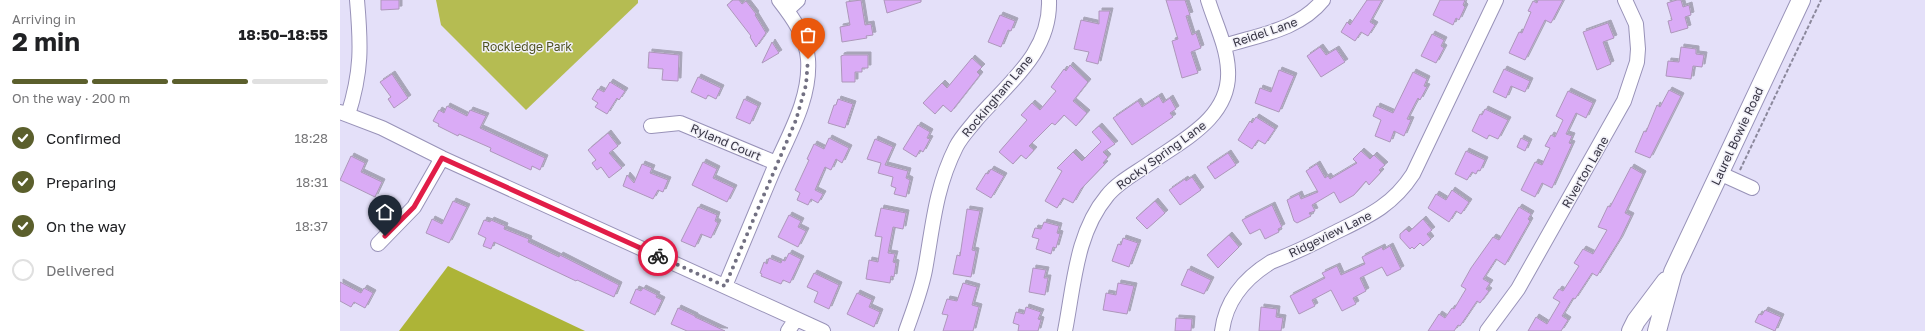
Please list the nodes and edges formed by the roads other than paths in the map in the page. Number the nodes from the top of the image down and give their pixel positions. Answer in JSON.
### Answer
{"nodes":[{"id":1,"x":357,"y":0,"type":"edge"},
{"id":2,"x":798,"y":0,"type":"edge"},
{"id":3,"x":1049,"y":0,"type":"edge"},
{"id":4,"x":1208,"y":0,"type":"edge"},
{"id":5,"x":1323,"y":0,"type":"edge"},
{"id":6,"x":1496,"y":0,"type":"edge"},
{"id":7,"x":1625,"y":0,"type":"edge"},
{"id":8,"x":1801,"y":0,"type":"edge"},
{"id":9,"x":783,"y":5,"type":"edge"},
{"id":10,"x":1224,"y":46,"type":"junction"},
{"id":11,"x":344,"y":113,"type":"edge"},
{"id":12,"x":651,"y":126,"type":"dead end"},
{"id":13,"x":442,"y":158,"type":"junction"},
{"id":14,"x":776,"y":164,"type":"junction"},
{"id":15,"x":1720,"y":173,"type":"junction"},
{"id":16,"x":1752,"y":188,"type":"dead end"},
{"id":17,"x":378,"y":244,"type":"dead end"},
{"id":18,"x":1672,"y":272,"type":"junction"},
{"id":19,"x":725,"y":286,"type":"junction"},
{"id":20,"x":796,"y":319,"type":"junction"},
{"id":21,"x":788,"y":331,"type":"edge"},
{"id":22,"x":823,"y":331,"type":"edge"},
{"id":23,"x":906,"y":331,"type":"edge"},
{"id":24,"x":1065,"y":331,"type":"edge"},
{"id":25,"x":1222,"y":331,"type":"edge"},
{"id":26,"x":1487,"y":331,"type":"edge"},
{"id":27,"x":1631,"y":331,"type":"edge"},
{"id":28,"x":1657,"y":331,"type":"edge"}],
"edges":[{"from":1,"to":11,"type":"street"},
{"from":2,"to":9,"type":"street"},
{"from":3,"to":23,"type":"street","name":"Rockingham Lane"},
{"from":4,"to":10,"type":"street","name":"Rocky Spring Lane"},
{"from":5,"to":10,"type":"street","name":"Reidel Lane"},
{"from":6,"to":25,"type":"street","name":"Ridgeview Lane"},
{"from":7,"to":26,"type":"street","name":"Riverton Lane"},
{"from":8,"to":15,"type":"main road","name":"Laurel Bowie Road"},
{"from":9,"to":14,"type":"street"},
{"from":10,"to":24,"type":"street","name":"Rocky Spring Lane"},
{"from":11,"to":13,"type":"street"},
{"from":12,"to":14,"type":"street","name":"Ryland Court"},
{"from":13,"to":17,"type":"street"},
{"from":13,"to":19,"type":"street"},
{"from":14,"to":19,"type":"street"},
{"from":15,"to":16,"type":"street"},
{"from":15,"to":18,"type":"main road","name":"Laurel Bowie Road"},
{"from":18,"to":27,"type":"main road","name":"Laurel Bowie Road"},
{"from":18,"to":28,"type":"main road","name":"Laurel Bowie Road"},
{"from":19,"to":20,"type":"street"},
{"from":20,"to":21,"type":"street"},
{"from":20,"to":22,"type":"street"}]}
